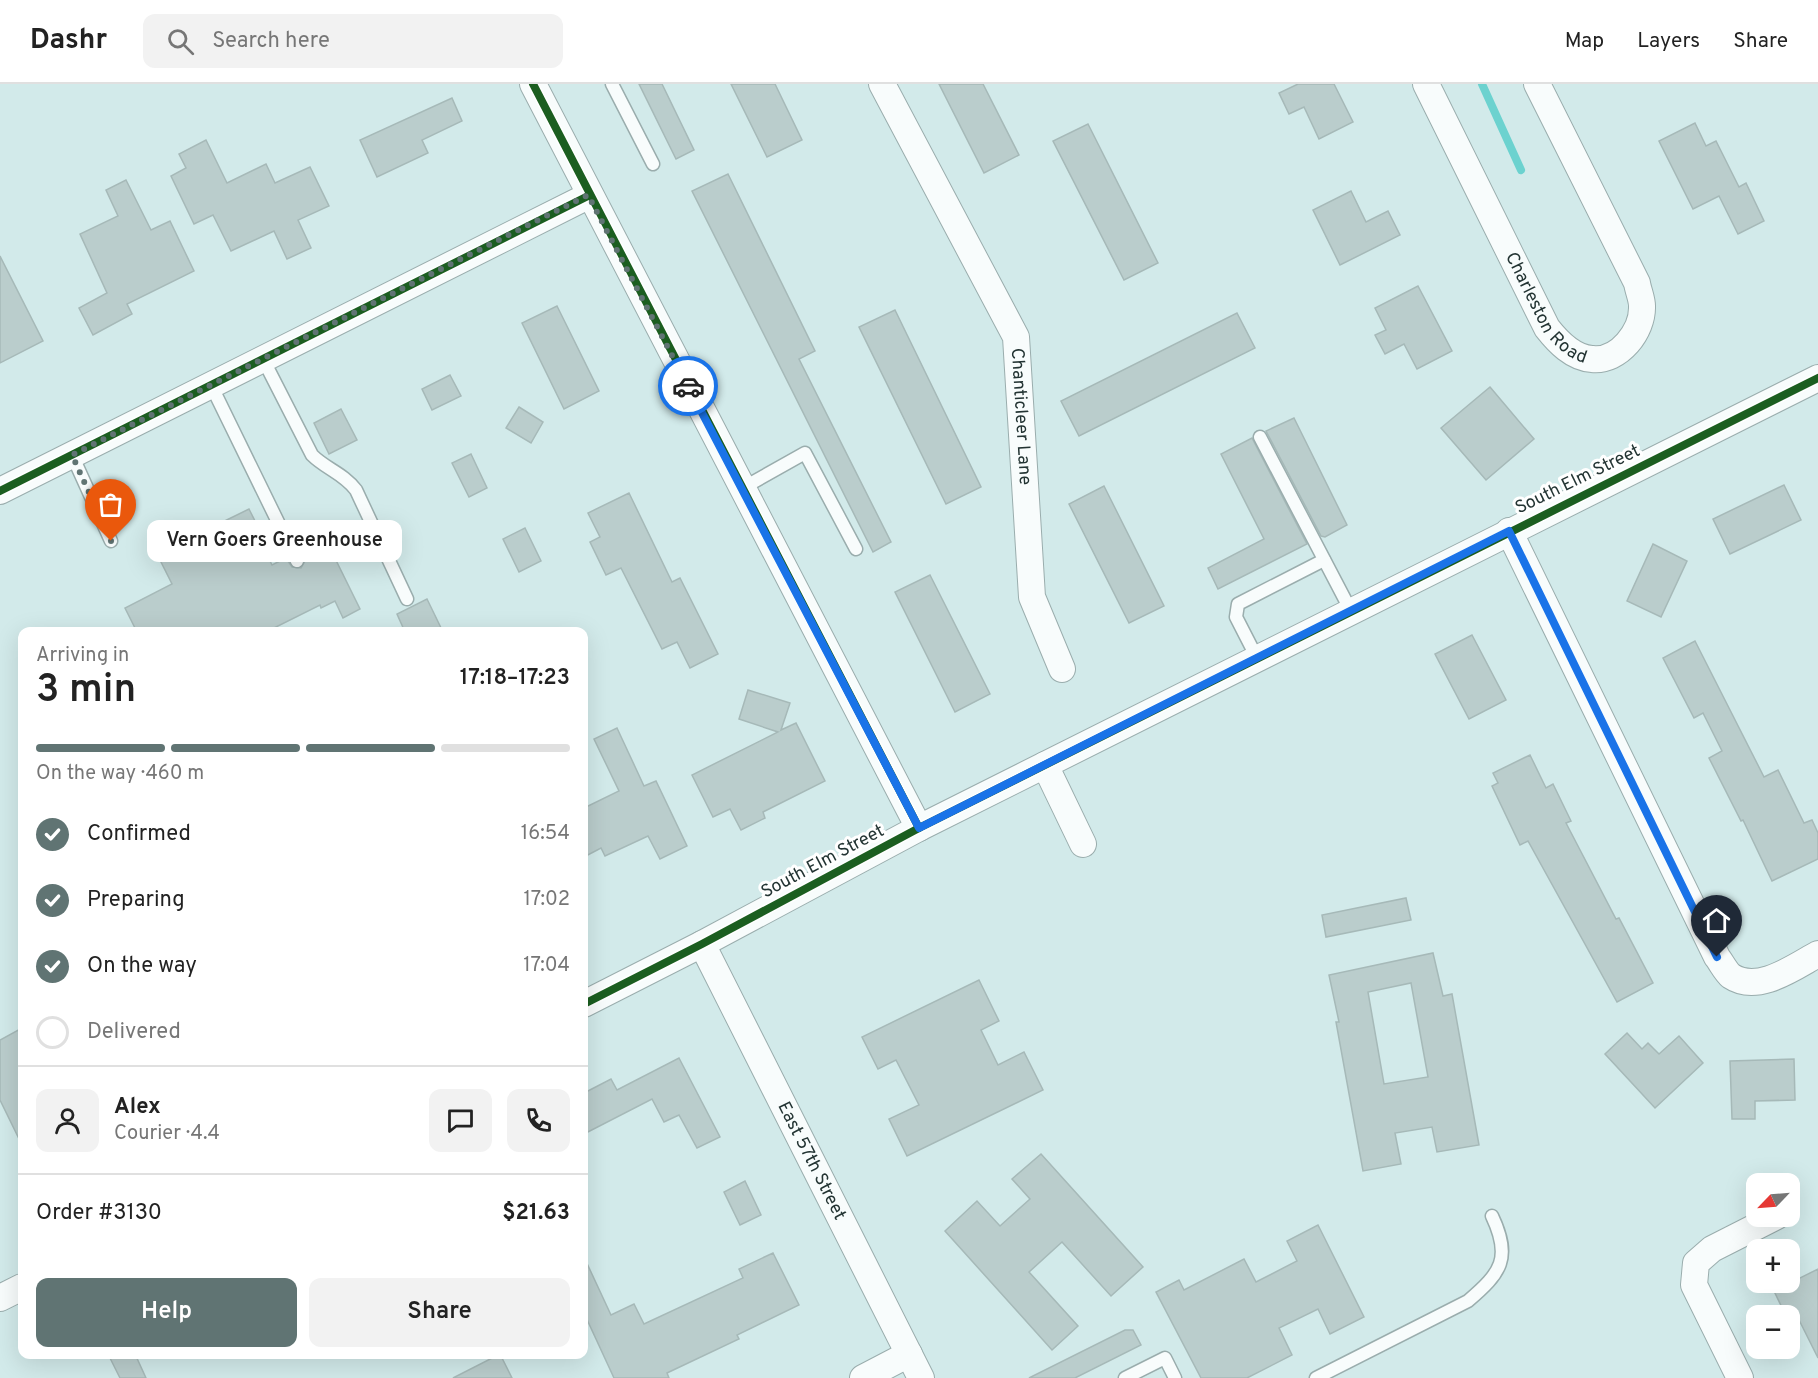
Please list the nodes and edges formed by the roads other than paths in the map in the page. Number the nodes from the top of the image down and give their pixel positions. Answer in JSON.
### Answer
{"nodes":[{"id":1,"x":533,"y":84,"type":"edge"},
{"id":2,"x":612,"y":84,"type":"edge"},
{"id":3,"x":882,"y":84,"type":"edge"},
{"id":4,"x":1426,"y":84,"type":"edge"},
{"id":5,"x":1537,"y":84,"type":"edge"},
{"id":6,"x":654,"y":164,"type":"dead end"},
{"id":7,"x":588,"y":195,"type":"junction"},
{"id":8,"x":263,"y":359,"type":"junction"},
{"id":9,"x":1818,"y":378,"type":"edge"},
{"id":10,"x":211,"y":386,"type":"junction"},
{"id":11,"x":1260,"y":437,"type":"dead end"},
{"id":12,"x":72,"y":455,"type":"junction"},
{"id":13,"x":741,"y":489,"type":"junction"},
{"id":14,"x":0,"y":491,"type":"edge"},
{"id":15,"x":1509,"y":531,"type":"junction"},
{"id":16,"x":111,"y":541,"type":"dead end"},
{"id":17,"x":856,"y":549,"type":"dead end"},
{"id":18,"x":1324,"y":560,"type":"junction"},
{"id":19,"x":297,"y":561,"type":"dead end"},
{"id":20,"x":408,"y":599,"type":"dead end"},
{"id":21,"x":1351,"y":611,"type":"junction"},
{"id":22,"x":1257,"y":658,"type":"junction"},
{"id":23,"x":1062,"y":669,"type":"dead end"},
{"id":24,"x":1045,"y":765,"type":"junction"},
{"id":25,"x":919,"y":828,"type":"junction"},
{"id":26,"x":1083,"y":844,"type":"dead end"},
{"id":27,"x":702,"y":944,"type":"junction"},
{"id":28,"x":1818,"y":954,"type":"edge"},
{"id":29,"x":588,"y":1002,"type":"edge"},
{"id":30,"x":1492,"y":1216,"type":"dead end"},
{"id":31,"x":1757,"y":1227,"type":"edge"},
{"id":32,"x":18,"y":1289,"type":"edge"},
{"id":33,"x":0,"y":1298,"type":"edge"},
{"id":34,"x":909,"y":1354,"type":"junction"},
{"id":35,"x":863,"y":1378,"type":"edge"},
{"id":36,"x":921,"y":1378,"type":"edge"},
{"id":37,"x":1125,"y":1378,"type":"edge"},
{"id":38,"x":1175,"y":1378,"type":"edge"},
{"id":39,"x":1316,"y":1378,"type":"edge"},
{"id":40,"x":1740,"y":1378,"type":"edge"}],
"edges":[{"from":1,"to":7,"type":"street"},
{"from":2,"to":6,"type":"lane"},
{"from":3,"to":23,"type":"street","name":"Chanticleer Lane"},
{"from":4,"to":5,"type":"street","name":"Charleston Road"},
{"from":7,"to":8,"type":"street"},
{"from":7,"to":13,"type":"street"},
{"from":8,"to":10,"type":"street"},
{"from":8,"to":20,"type":"lane"},
{"from":9,"to":15,"type":"street","name":"South Elm Street"},
{"from":10,"to":12,"type":"street"},
{"from":10,"to":19,"type":"lane"},
{"from":11,"to":18,"type":"lane"},
{"from":12,"to":14,"type":"street"},
{"from":12,"to":16,"type":"lane"},
{"from":13,"to":17,"type":"lane"},
{"from":13,"to":25,"type":"street"},
{"from":15,"to":21,"type":"street","name":"South Elm Street"},
{"from":15,"to":28,"type":"street"},
{"from":18,"to":21,"type":"lane"},
{"from":18,"to":22,"type":"lane"},
{"from":21,"to":22,"type":"street","name":"South Elm Street"},
{"from":22,"to":24,"type":"street","name":"South Elm Street"},
{"from":24,"to":25,"type":"street","name":"South Elm Street"},
{"from":24,"to":26,"type":"street"},
{"from":25,"to":27,"type":"street","name":"South Elm Street"},
{"from":27,"to":29,"type":"street","name":"South Elm Street"},
{"from":27,"to":34,"type":"street","name":"East 57th Street"},
{"from":30,"to":39,"type":"lane"},
{"from":31,"to":40,"type":"street"},
{"from":32,"to":33,"type":"street"},
{"from":34,"to":35,"type":"street"},
{"from":34,"to":36,"type":"street","name":"East 57th Street"},
{"from":37,"to":38,"type":"lane"}]}
